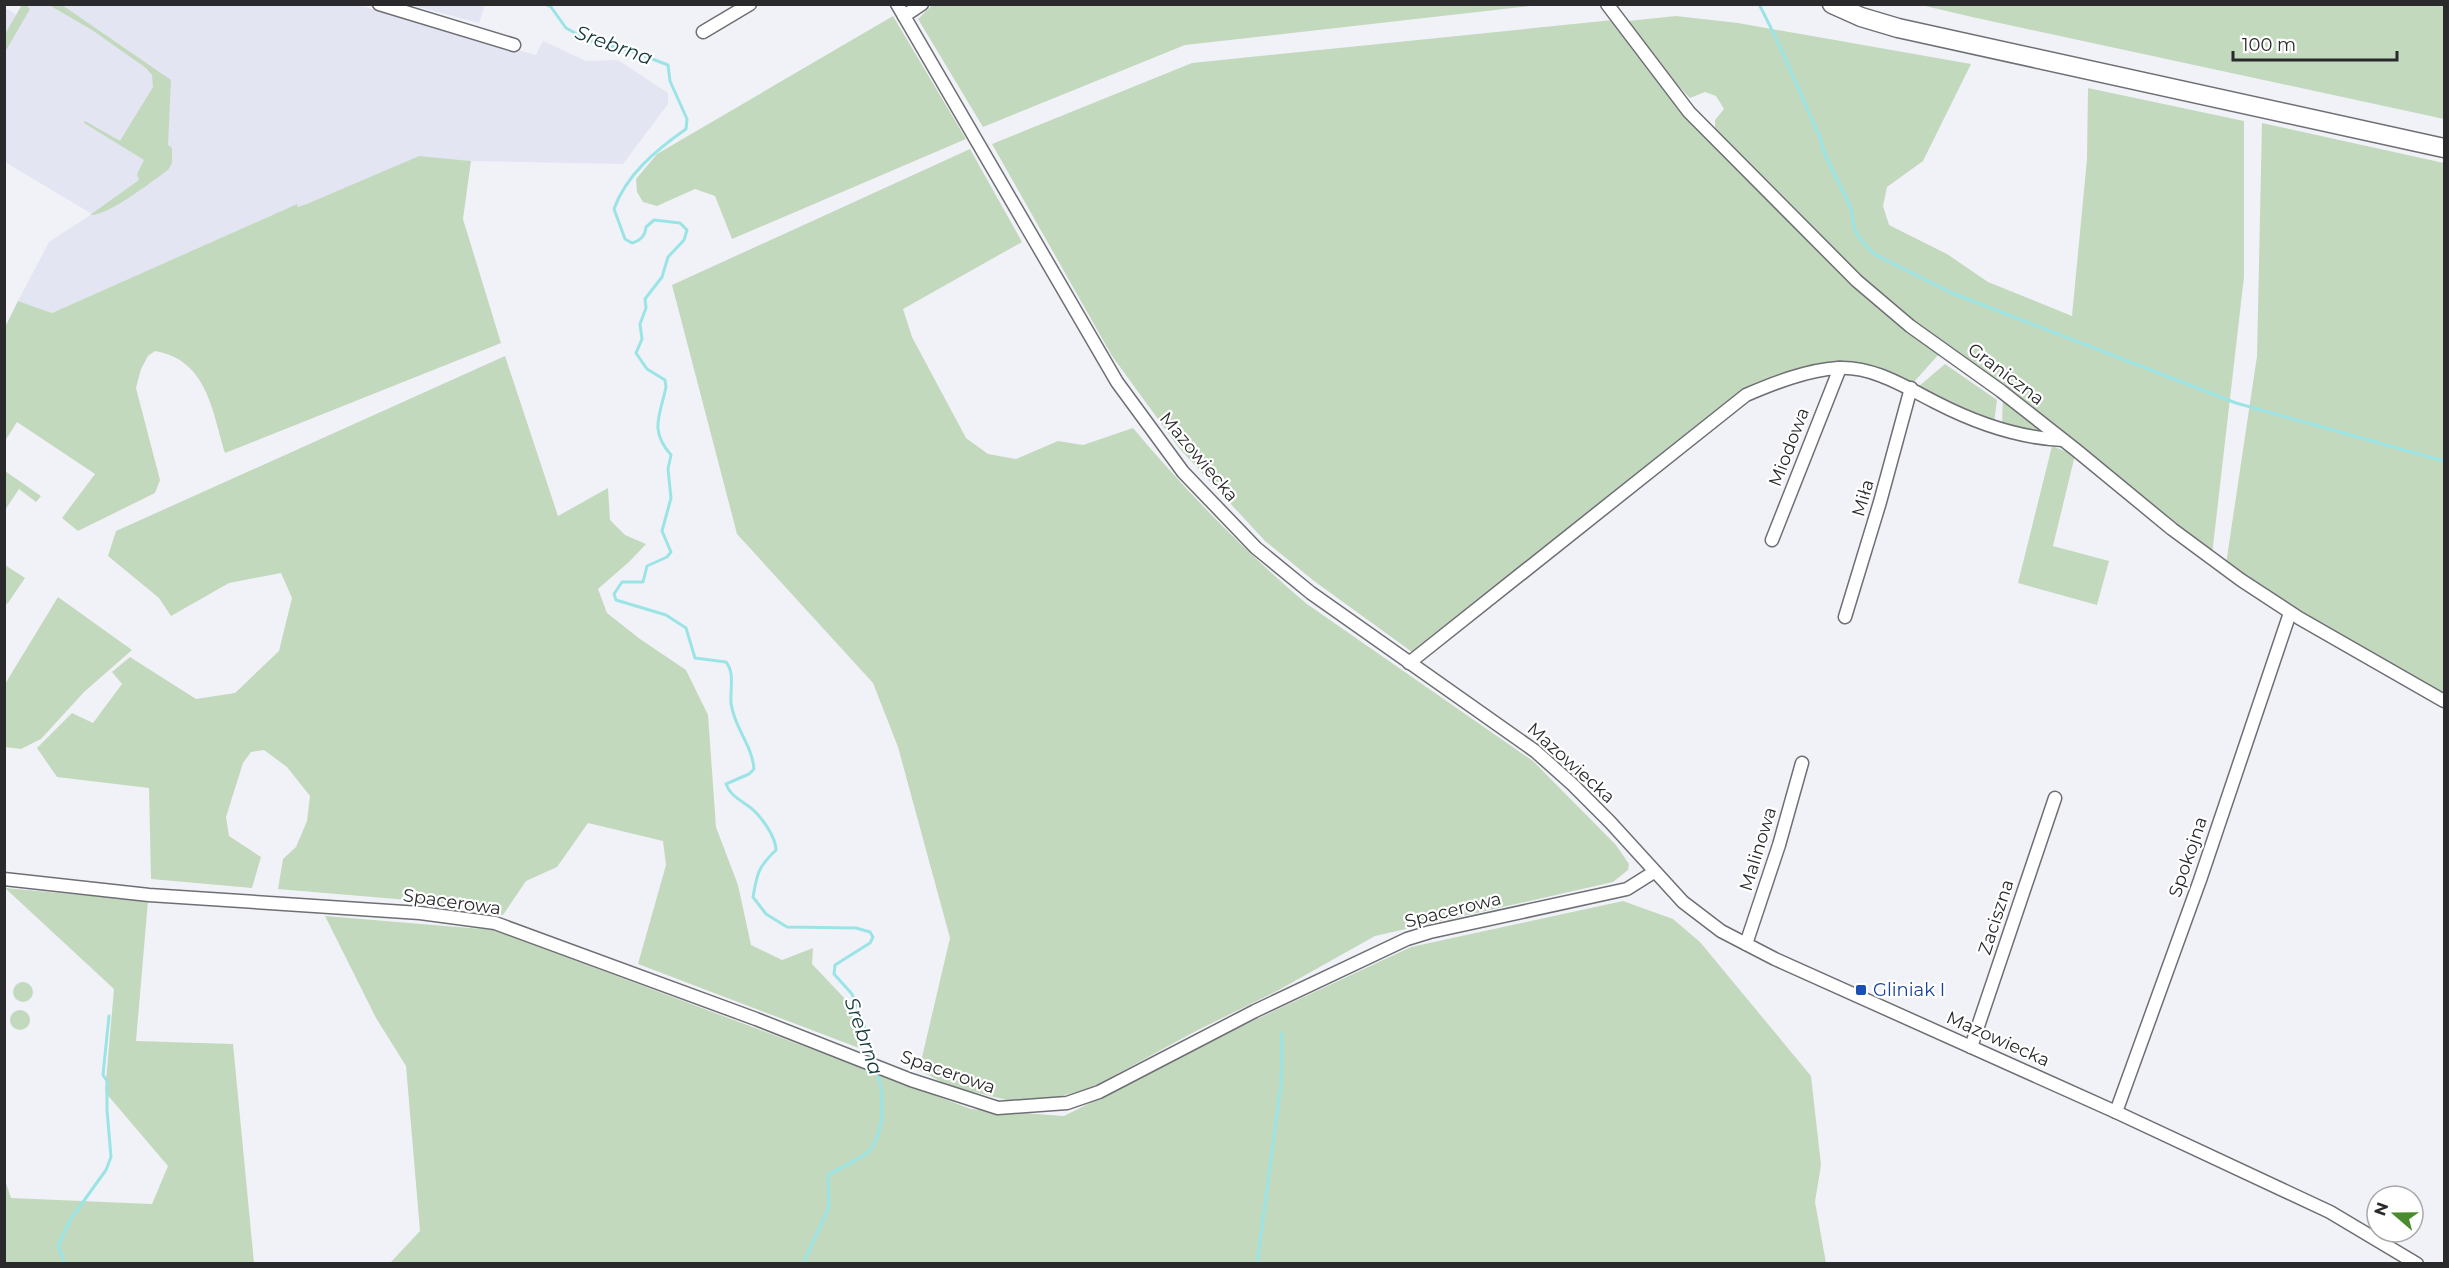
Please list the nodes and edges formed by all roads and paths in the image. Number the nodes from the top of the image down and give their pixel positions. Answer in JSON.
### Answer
{"nodes":[{"id":1,"x":379,"y":4,"type":"edge"},
{"id":2,"x":750,"y":4,"type":"edge"},
{"id":3,"x":897,"y":4,"type":"edge"},
{"id":4,"x":922,"y":4,"type":"edge"},
{"id":5,"x":1607,"y":4,"type":"edge"},
{"id":6,"x":1832,"y":4,"type":"edge"},
{"id":7,"x":904,"y":16,"type":"junction"},
{"id":8,"x":703,"y":32,"type":"dead end"},
{"id":9,"x":514,"y":45,"type":"dead end"},
{"id":10,"x":2445,"y":148,"type":"edge"},
{"id":11,"x":1840,"y":368,"type":"junction"},
{"id":12,"x":1911,"y":388,"type":"junction"},
{"id":13,"x":2063,"y":440,"type":"junction"},
{"id":14,"x":1772,"y":540,"type":"dead end"},
{"id":15,"x":2290,"y":613,"type":"junction"},
{"id":16,"x":1845,"y":617,"type":"dead end"},
{"id":17,"x":1409,"y":663,"type":"junction"},
{"id":18,"x":2445,"y":701,"type":"edge"},
{"id":19,"x":1802,"y":763,"type":"dead end"},
{"id":20,"x":2055,"y":798,"type":"dead end"},
{"id":21,"x":1654,"y":872,"type":"junction"},
{"id":22,"x":4,"y":879,"type":"edge"},
{"id":23,"x":1746,"y":944,"type":"junction"},
{"id":24,"x":1971,"y":1047,"type":"junction"},
{"id":25,"x":2116,"y":1112,"type":"junction"},
{"id":26,"x":2418,"y":1263,"type":"edge"}],
"edges":[{"from":1,"to":9,"type":"street"},
{"from":2,"to":8,"type":"street"},
{"from":3,"to":7,"type":"street","name":"Mazowiecka"},
{"from":4,"to":7,"type":"street"},
{"from":5,"to":13,"type":"street","name":"Graniczna"},
{"from":6,"to":10,"type":"main road"},
{"from":7,"to":17,"type":"street","name":"Mazowiecka"},
{"from":11,"to":12,"type":"street"},
{"from":11,"to":14,"type":"street","name":"Miodowa"},
{"from":11,"to":17,"type":"street"},
{"from":12,"to":13,"type":"street"},
{"from":12,"to":16,"type":"street","name":"Miła"},
{"from":13,"to":15,"type":"street","name":"Graniczna"},
{"from":15,"to":18,"type":"street","name":"Graniczna"},
{"from":15,"to":25,"type":"street","name":"Spokojna"},
{"from":17,"to":21,"type":"street","name":"Mazowiecka"},
{"from":19,"to":23,"type":"street","name":"Malinowa"},
{"from":20,"to":24,"type":"street","name":"Zaciszna"},
{"from":21,"to":22,"type":"street","name":"Spacerowa"},
{"from":21,"to":23,"type":"street","name":"Mazowiecka"},
{"from":23,"to":24,"type":"street","name":"Mazowiecka"},
{"from":24,"to":25,"type":"street","name":"Mazowiecka"},
{"from":25,"to":26,"type":"street","name":"Mazowiecka"}]}
